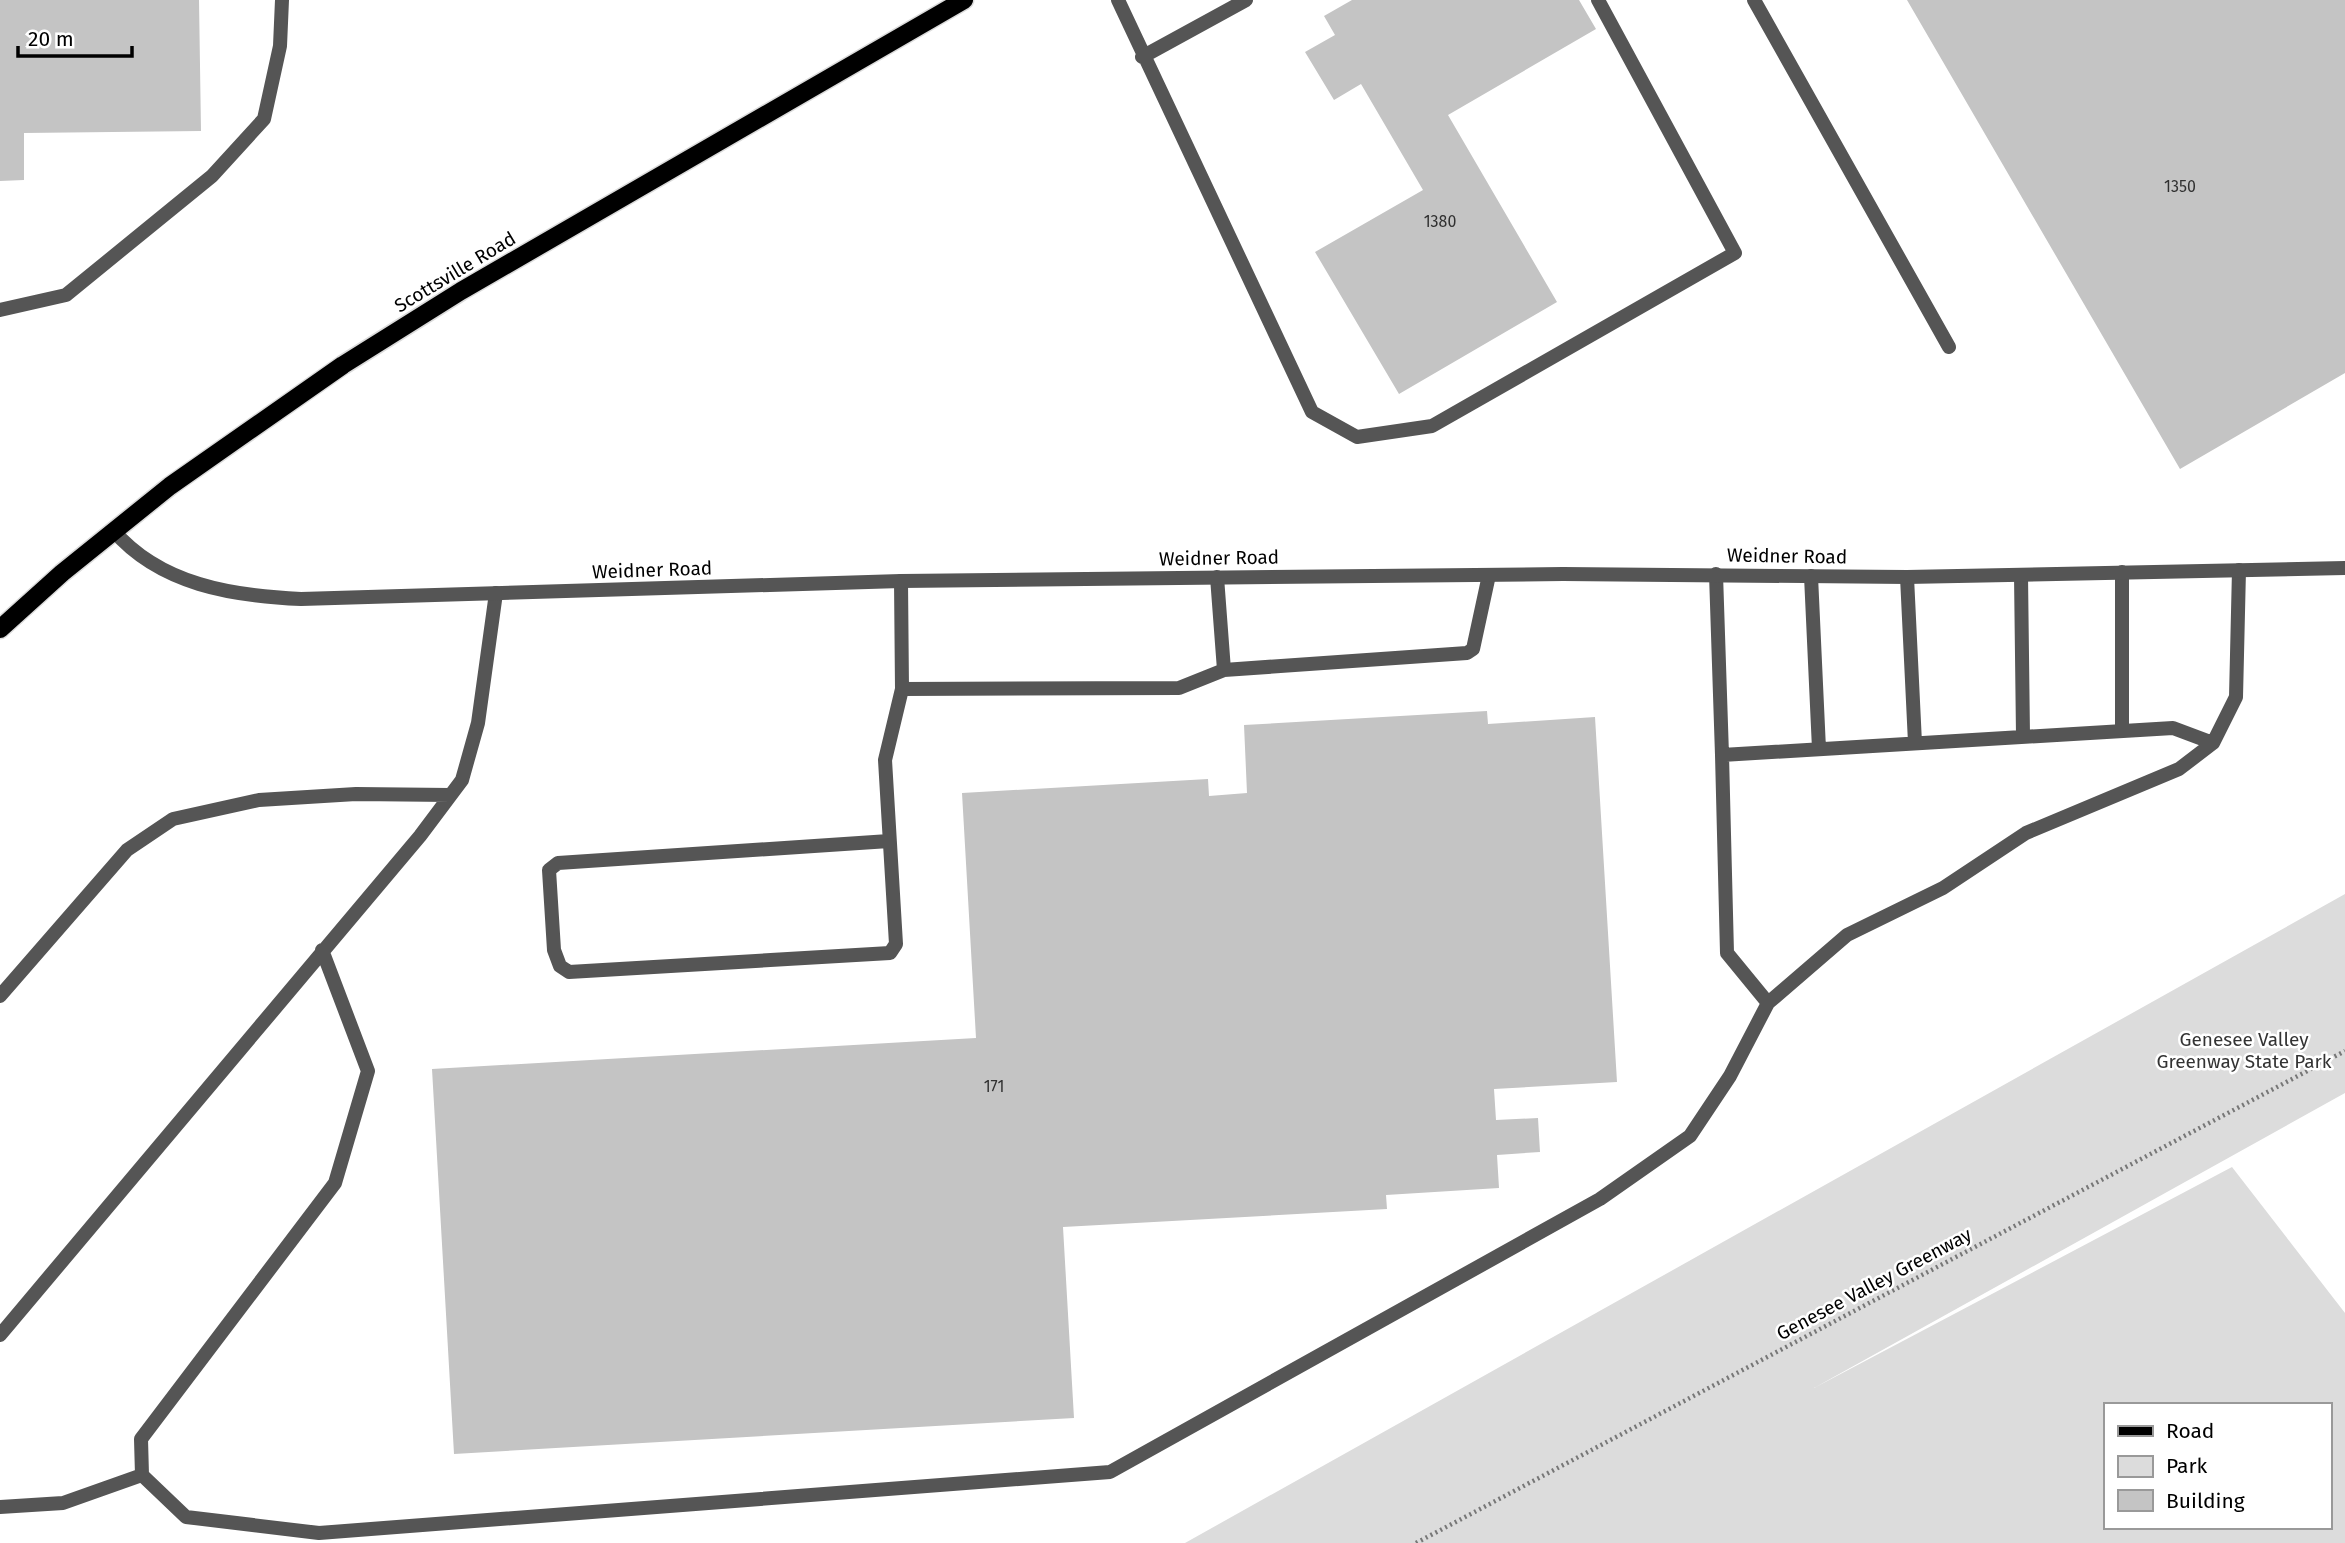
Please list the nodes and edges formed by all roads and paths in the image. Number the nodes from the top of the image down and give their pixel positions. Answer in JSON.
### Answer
{"nodes":[{"id":1,"x":282,"y":0,"type":"edge"},
{"id":2,"x":964,"y":0,"type":"edge"},
{"id":3,"x":1118,"y":0,"type":"edge"},
{"id":4,"x":1246,"y":0,"type":"edge"},
{"id":5,"x":1598,"y":0,"type":"edge"},
{"id":6,"x":1754,"y":0,"type":"edge"},
{"id":7,"x":1142,"y":57,"type":"junction"},
{"id":8,"x":0,"y":310,"type":"edge"},
{"id":9,"x":1949,"y":347,"type":"dead end"},
{"id":10,"x":113,"y":530,"type":"junction"},
{"id":11,"x":2345,"y":568,"type":"edge"},
{"id":12,"x":2239,"y":570,"type":"junction"},
{"id":13,"x":2122,"y":572,"type":"junction"},
{"id":14,"x":1716,"y":574,"type":"junction"},
{"id":15,"x":1489,"y":575,"type":"junction"},
{"id":16,"x":2021,"y":575,"type":"junction"},
{"id":17,"x":1811,"y":576,"type":"junction"},
{"id":18,"x":1217,"y":578,"type":"junction"},
{"id":19,"x":1907,"y":578,"type":"junction"},
{"id":20,"x":901,"y":581,"type":"junction"},
{"id":21,"x":496,"y":593,"type":"junction"},
{"id":22,"x":0,"y":629,"type":"edge"},
{"id":23,"x":1224,"y":670,"type":"junction"},
{"id":24,"x":902,"y":690,"type":"junction"},
{"id":25,"x":2122,"y":731,"type":"junction"},
{"id":26,"x":2023,"y":736,"type":"junction"},
{"id":27,"x":1915,"y":743,"type":"junction"},
{"id":28,"x":2213,"y":743,"type":"junction"},
{"id":29,"x":1819,"y":749,"type":"junction"},
{"id":30,"x":1723,"y":755,"type":"junction"},
{"id":31,"x":450,"y":795,"type":"junction"},
{"id":32,"x":889,"y":841,"type":"junction"},
{"id":33,"x":322,"y":950,"type":"junction"},
{"id":34,"x":0,"y":996,"type":"edge"},
{"id":35,"x":1768,"y":1003,"type":"junction"},
{"id":36,"x":2345,"y":1051,"type":"edge"},
{"id":37,"x":0,"y":1335,"type":"edge"},
{"id":38,"x":142,"y":1475,"type":"junction"},
{"id":39,"x":0,"y":1507,"type":"edge"},
{"id":40,"x":1416,"y":1543,"type":"edge"}],
"edges":[{"from":1,"to":8,"type":"street"},
{"from":2,"to":10,"type":"main road","name":"Scottsville Road"},
{"from":3,"to":7,"type":"street"},
{"from":4,"to":7,"type":"street"},
{"from":5,"to":7,"type":"street"},
{"from":6,"to":9,"type":"street"},
{"from":10,"to":21,"type":"street","name":"Weidner Road"},
{"from":10,"to":22,"type":"main road","name":"Scottsville Road"},
{"from":11,"to":12,"type":"street","name":"Weidner Road"},
{"from":12,"to":13,"type":"street","name":"Weidner Road"},
{"from":12,"to":28,"type":"street"},
{"from":13,"to":16,"type":"street","name":"Weidner Road"},
{"from":13,"to":25,"type":"street"},
{"from":14,"to":15,"type":"street","name":"Weidner Road"},
{"from":14,"to":17,"type":"street","name":"Weidner Road"},
{"from":14,"to":30,"type":"street"},
{"from":15,"to":18,"type":"street","name":"Weidner Road"},
{"from":15,"to":23,"type":"street"},
{"from":16,"to":19,"type":"street","name":"Weidner Road"},
{"from":16,"to":26,"type":"street"},
{"from":17,"to":19,"type":"street","name":"Weidner Road"},
{"from":17,"to":29,"type":"street"},
{"from":18,"to":20,"type":"street","name":"Weidner Road"},
{"from":18,"to":23,"type":"street"},
{"from":19,"to":27,"type":"street"},
{"from":20,"to":21,"type":"street","name":"Weidner Road"},
{"from":20,"to":24,"type":"street"},
{"from":21,"to":31,"type":"street"},
{"from":23,"to":24,"type":"street"},
{"from":24,"to":32,"type":"street"},
{"from":25,"to":26,"type":"street"},
{"from":25,"to":28,"type":"street"},
{"from":26,"to":27,"type":"street"},
{"from":27,"to":29,"type":"street"},
{"from":28,"to":35,"type":"street"},
{"from":29,"to":30,"type":"street"},
{"from":30,"to":35,"type":"street"},
{"from":31,"to":33,"type":"street"},
{"from":31,"to":34,"type":"street"},
{"from":32,"to":32,"type":"street"},
{"from":33,"to":37,"type":"street"},
{"from":33,"to":38,"type":"street"},
{"from":35,"to":38,"type":"street"},
{"from":36,"to":40,"type":"path","name":"Genesee Valley Greenway"},
{"from":38,"to":39,"type":"street"}]}
